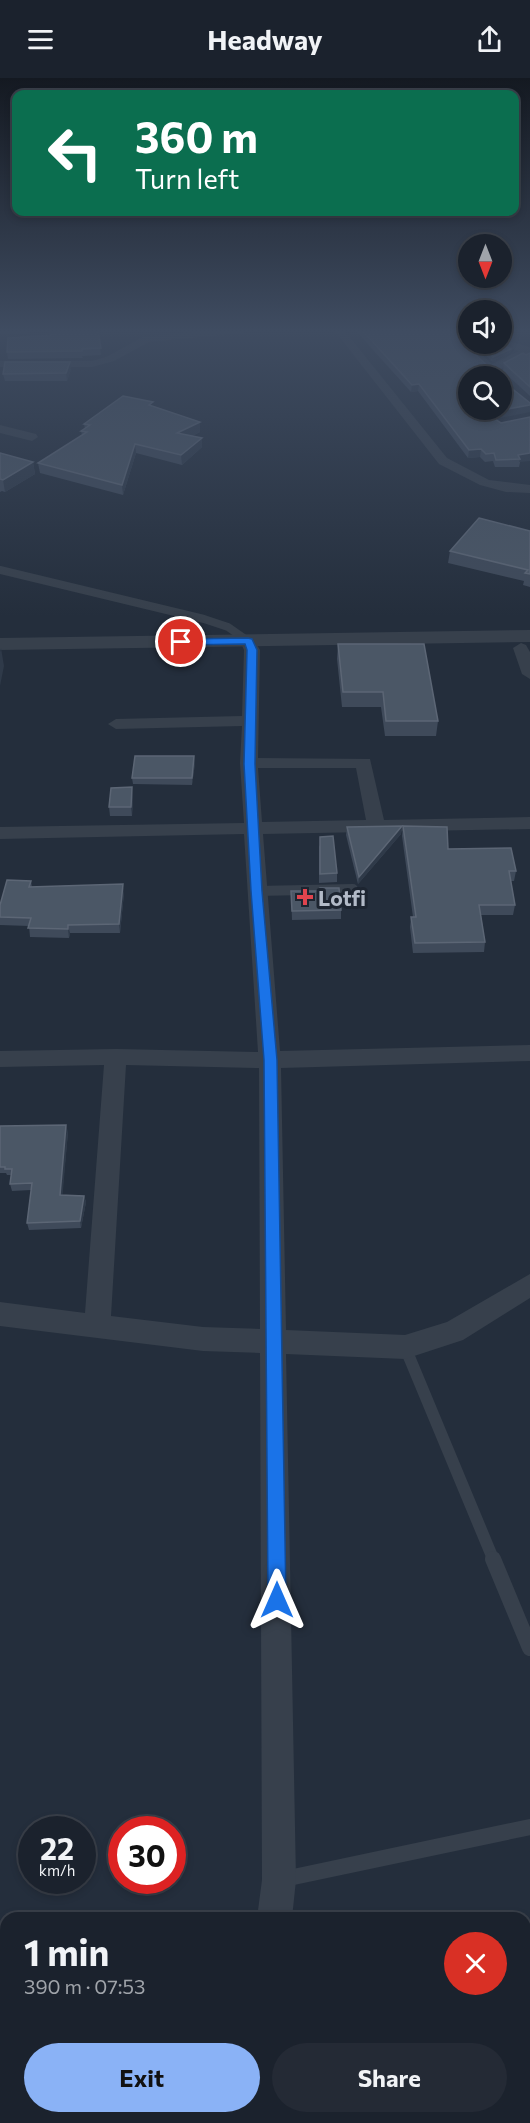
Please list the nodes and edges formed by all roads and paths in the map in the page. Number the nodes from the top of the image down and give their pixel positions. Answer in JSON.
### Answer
{"nodes":[{"id":1,"x":415,"y":425,"type":"edge"},
{"id":2,"x":0,"y":429,"type":"edge"},
{"id":3,"x":32,"y":436,"type":"dead end"},
{"id":4,"x":530,"y":489,"type":"edge"},
{"id":5,"x":0,"y":570,"type":"edge"},
{"id":6,"x":0,"y":644,"type":"edge"},
{"id":7,"x":527,"y":644,"type":"edge"},
{"id":8,"x":250,"y":646,"type":"junction"},
{"id":9,"x":0,"y":654,"type":"edge"},
{"id":10,"x":530,"y":674,"type":"edge"},
{"id":11,"x":251,"y":721,"type":"junction"},
{"id":12,"x":116,"y":724,"type":"dead end"},
{"id":13,"x":249,"y":764,"type":"junction"},
{"id":14,"x":530,"y":823,"type":"edge"},
{"id":15,"x":376,"y":826,"type":"junction"},
{"id":16,"x":253,"y":828,"type":"junction"},
{"id":17,"x":0,"y":833,"type":"edge"},
{"id":18,"x":353,"y":889,"type":"dead end"},
{"id":19,"x":256,"y":891,"type":"junction"},
{"id":20,"x":530,"y":1053,"type":"edge"},
{"id":21,"x":116,"y":1057,"type":"junction"},
{"id":22,"x":0,"y":1059,"type":"edge"},
{"id":23,"x":270,"y":1060,"type":"junction"},
{"id":24,"x":530,"y":1285,"type":"edge"},
{"id":25,"x":0,"y":1314,"type":"edge"},
{"id":26,"x":97,"y":1326,"type":"junction"},
{"id":27,"x":274,"y":1343,"type":"junction"},
{"id":28,"x":405,"y":1347,"type":"junction"},
{"id":29,"x":530,"y":1648,"type":"edge"},
{"id":30,"x":530,"y":1827,"type":"edge"},
{"id":31,"x":279,"y":1880,"type":"junction"},
{"id":32,"x":276,"y":1912,"type":"edge"}],
"edges":[{"from":1,"to":4,"type":"street"},
{"from":2,"to":3,"type":"street"},
{"from":5,"to":8,"type":"lane"},
{"from":6,"to":8,"type":"street"},
{"from":7,"to":8,"type":"street"},
{"from":7,"to":10,"type":"street"},
{"from":8,"to":9,"type":"street"},
{"from":8,"to":11,"type":"street"},
{"from":11,"to":12,"type":"street"},
{"from":11,"to":13,"type":"street"},
{"from":13,"to":15,"type":"street"},
{"from":13,"to":16,"type":"street"},
{"from":14,"to":15,"type":"street"},
{"from":15,"to":16,"type":"street"},
{"from":16,"to":17,"type":"street"},
{"from":16,"to":19,"type":"street"},
{"from":18,"to":19,"type":"lane"},
{"from":19,"to":23,"type":"street"},
{"from":20,"to":23,"type":"street"},
{"from":21,"to":22,"type":"street"},
{"from":21,"to":23,"type":"street"},
{"from":21,"to":26,"type":"street"},
{"from":23,"to":27,"type":"street"},
{"from":24,"to":28,"type":"street"},
{"from":25,"to":26,"type":"street"},
{"from":26,"to":27,"type":"street"},
{"from":27,"to":28,"type":"street"},
{"from":27,"to":31,"type":"street"},
{"from":28,"to":29,"type":"lane"},
{"from":30,"to":31,"type":"lane"},
{"from":31,"to":32,"type":"street"}]}
